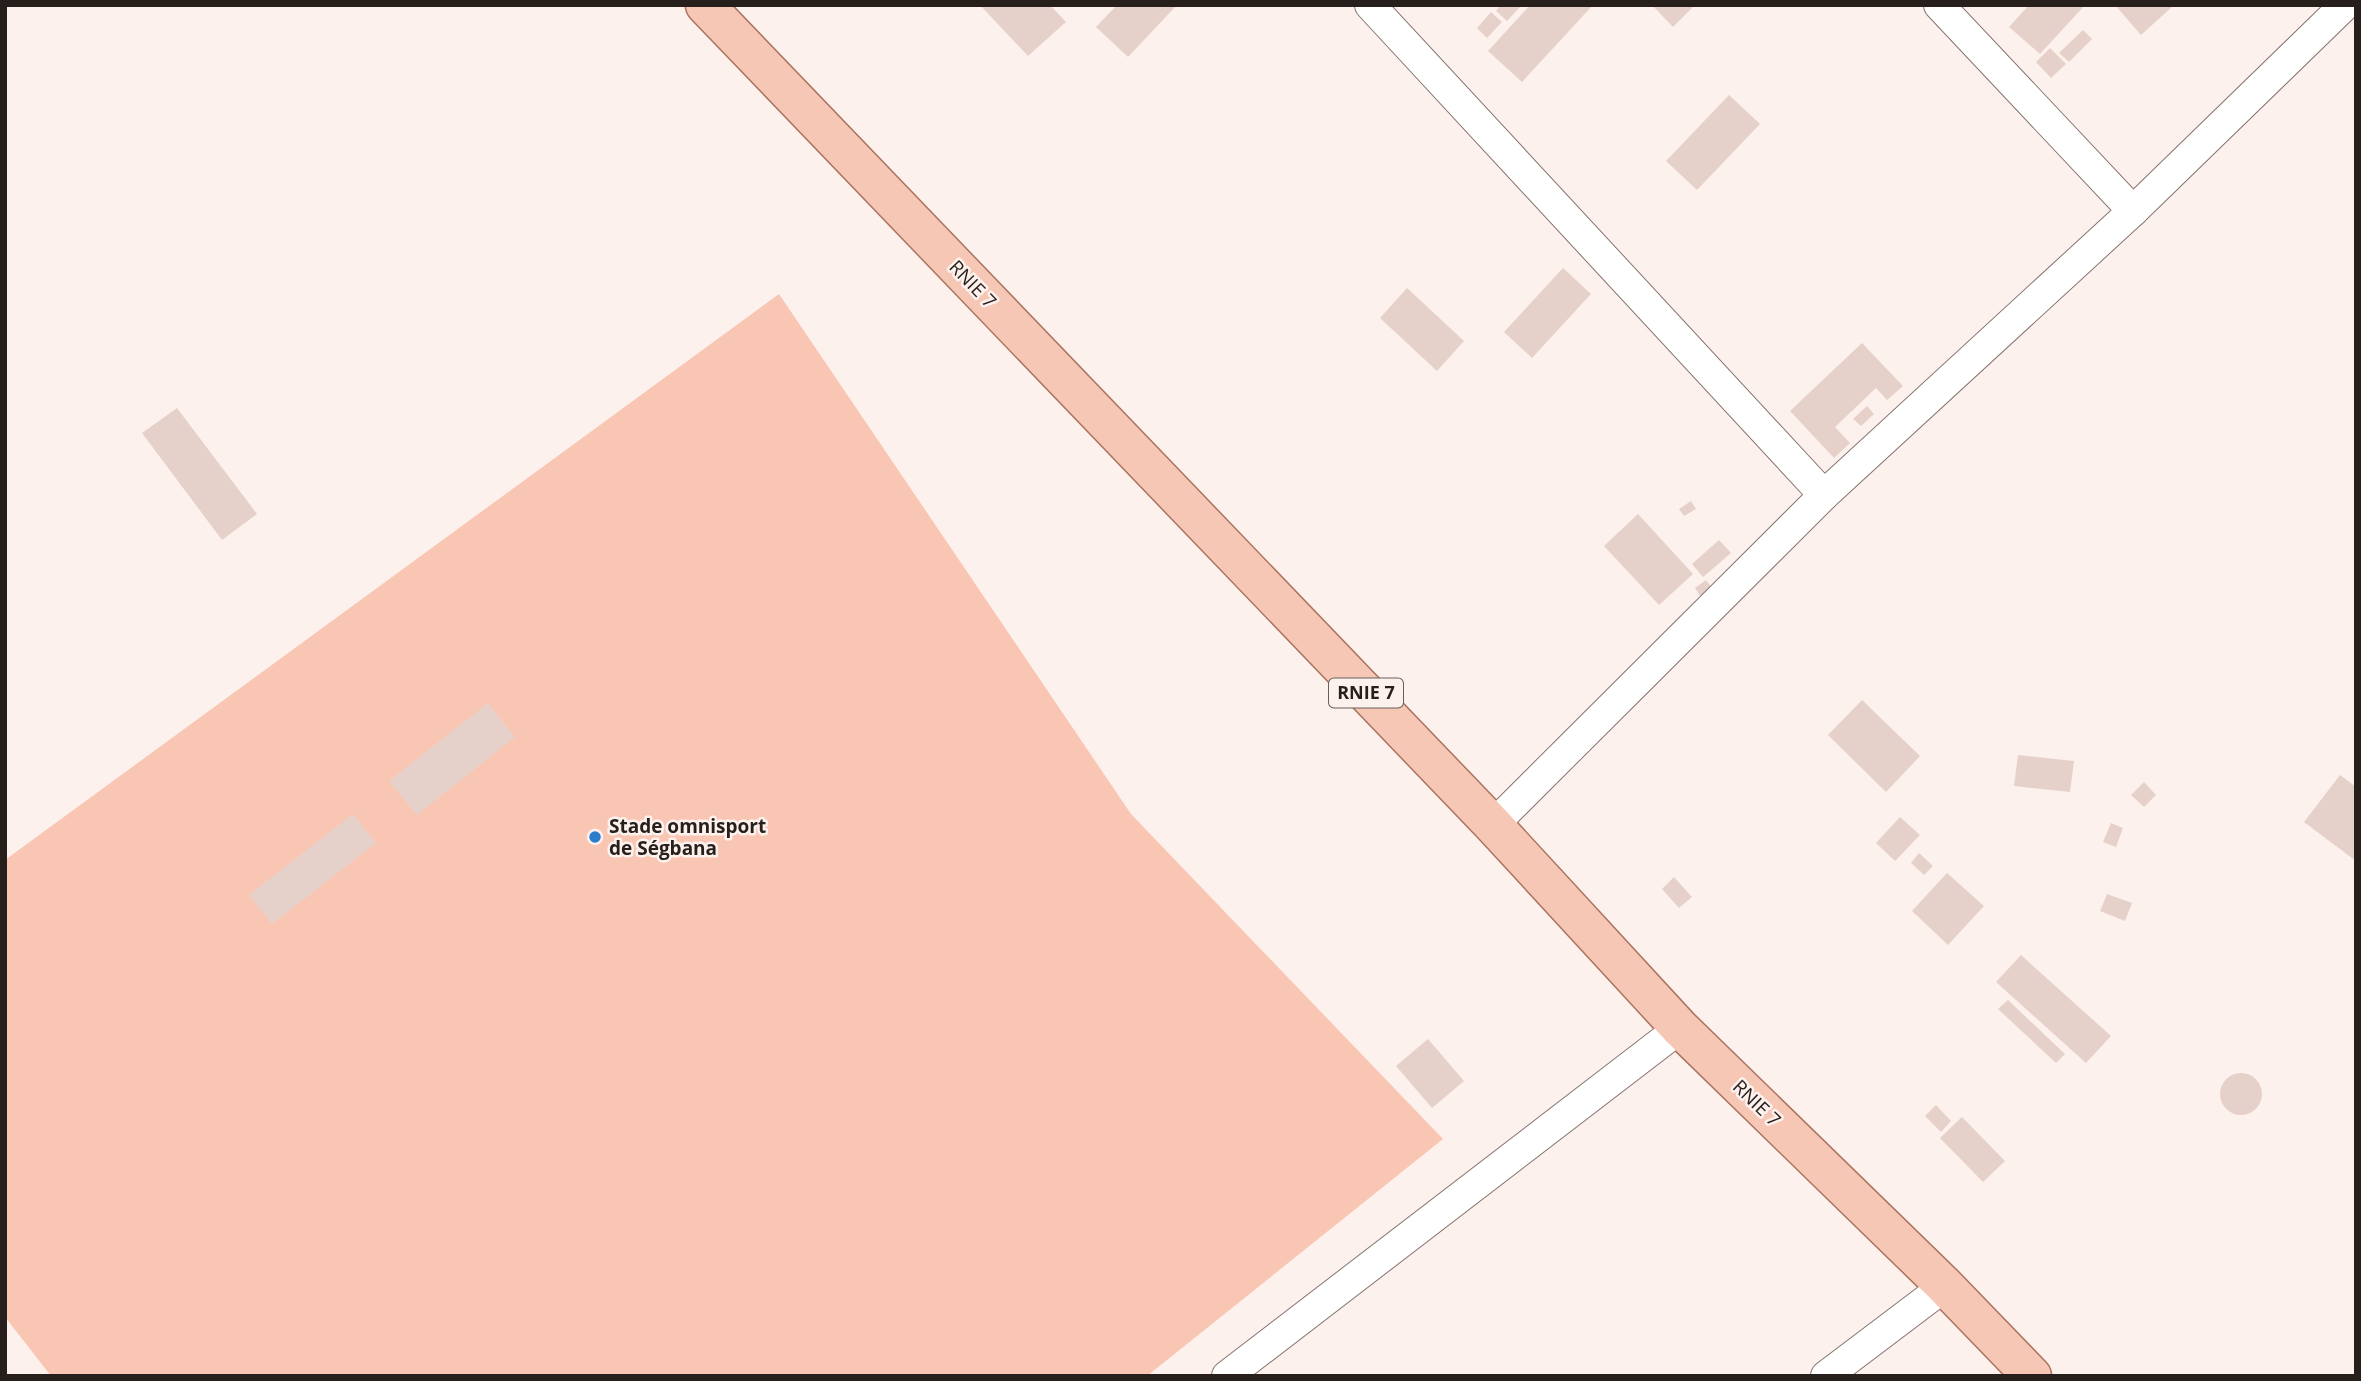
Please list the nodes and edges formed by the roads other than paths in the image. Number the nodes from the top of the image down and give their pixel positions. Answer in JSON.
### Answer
{"nodes":[{"id":1,"x":705,"y":5,"type":"edge"},
{"id":2,"x":1370,"y":5,"type":"edge"},
{"id":3,"x":1939,"y":5,"type":"edge"},
{"id":4,"x":2345,"y":5,"type":"edge"},
{"id":5,"x":2133,"y":211,"type":"junction"},
{"id":6,"x":1824,"y":495,"type":"junction"},
{"id":7,"x":1493,"y":825,"type":"junction"},
{"id":8,"x":1681,"y":1028,"type":"junction"},
{"id":9,"x":1945,"y":1286,"type":"junction"},
{"id":10,"x":1227,"y":1376,"type":"edge"},
{"id":11,"x":1826,"y":1376,"type":"edge"},
{"id":12,"x":2032,"y":1376,"type":"edge"}],
"edges":[{"from":1,"to":7,"type":"main road","name":"RNIE 7","number":"RNIE 7"},
{"from":2,"to":6,"type":"street"},
{"from":3,"to":5,"type":"street"},
{"from":4,"to":5,"type":"street"},
{"from":5,"to":6,"type":"street"},
{"from":6,"to":7,"type":"street"},
{"from":7,"to":8,"type":"main road","name":"RNIE 7","number":"RNIE 7"},
{"from":8,"to":9,"type":"main road","name":"RNIE 7","number":"RNIE 7"},
{"from":8,"to":10,"type":"street"},
{"from":9,"to":11,"type":"street"},
{"from":9,"to":12,"type":"main road","name":"RNIE 7","number":"RNIE 7"}]}
